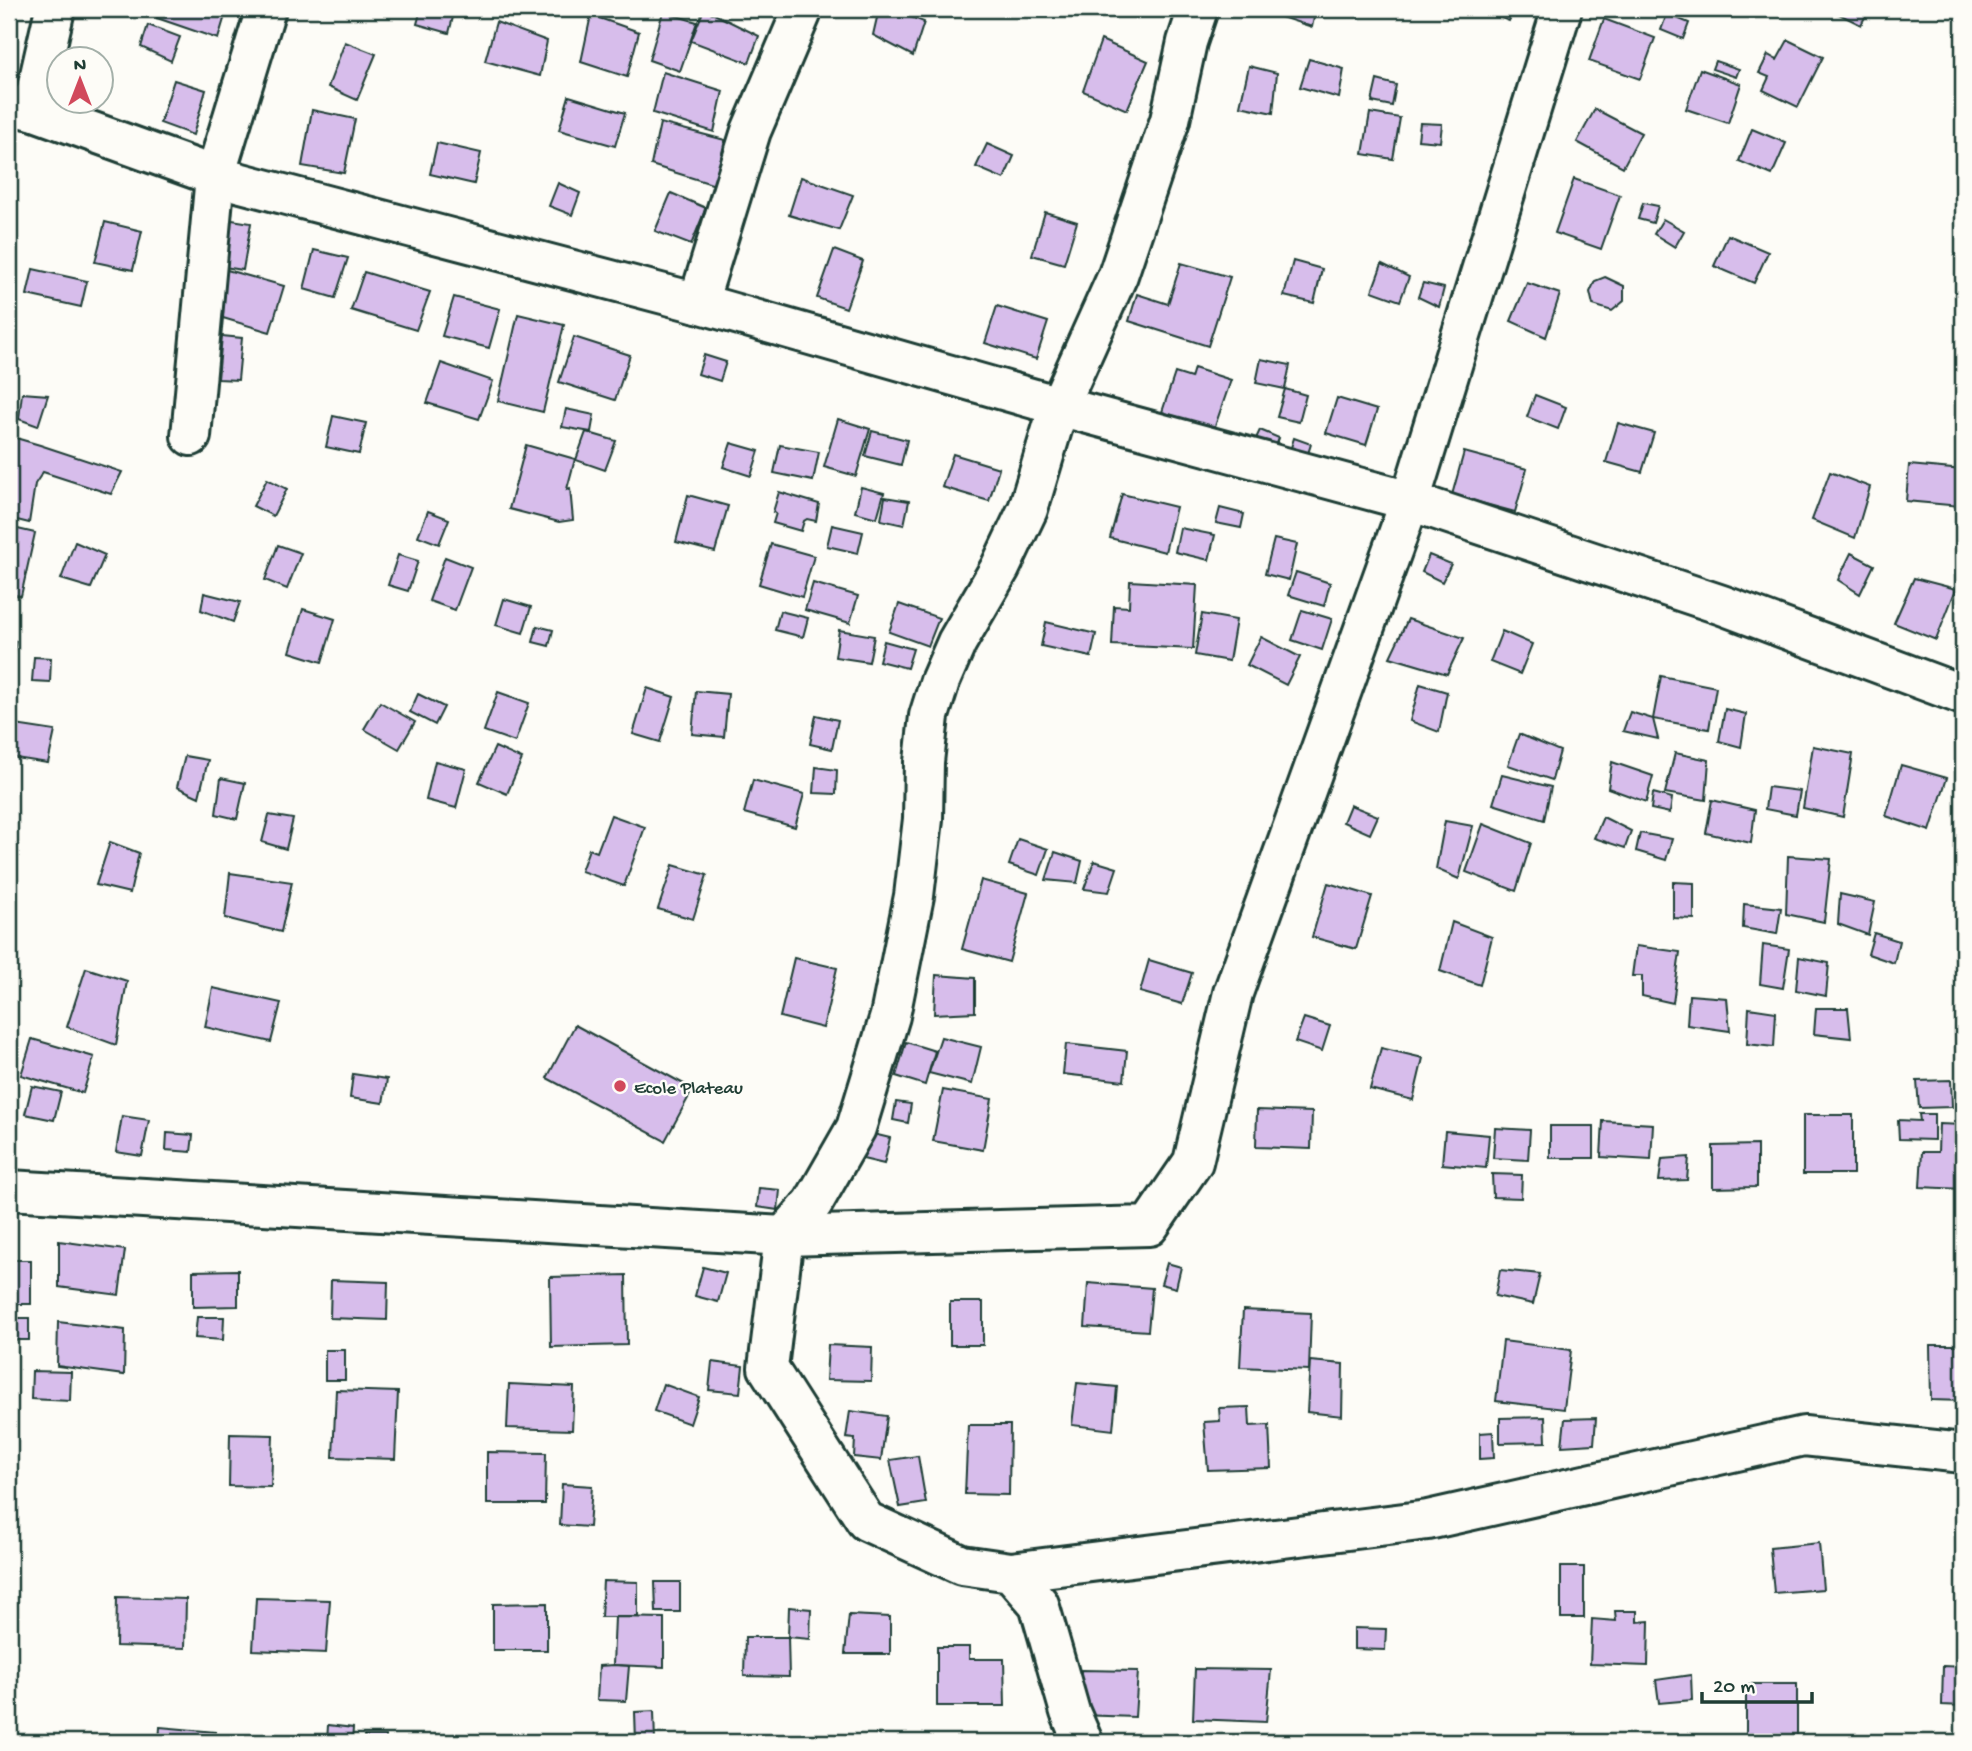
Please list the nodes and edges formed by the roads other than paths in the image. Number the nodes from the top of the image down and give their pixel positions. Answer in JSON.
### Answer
{"nodes":[{"id":1,"x":55,"y":9,"type":"edge"},
{"id":2,"x":266,"y":9,"type":"edge"},
{"id":3,"x":803,"y":9,"type":"edge"},
{"id":4,"x":1198,"y":9,"type":"edge"},
{"id":5,"x":1562,"y":9,"type":"edge"},
{"id":6,"x":20,"y":107,"type":"edge"},
{"id":7,"x":215,"y":176,"type":"junction"},
{"id":8,"x":698,"y":303,"type":"junction"},
{"id":9,"x":1059,"y":406,"type":"junction"},
{"id":10,"x":191,"y":436,"type":"dead end"},
{"id":11,"x":1410,"y":501,"type":"junction"},
{"id":12,"x":1963,"y":695,"type":"edge"},
{"id":13,"x":9,"y":1190,"type":"edge"},
{"id":14,"x":784,"y":1236,"type":"junction"},
{"id":15,"x":1963,"y":1453,"type":"edge"},
{"id":16,"x":1011,"y":1572,"type":"junction"},
{"id":17,"x":1083,"y":1742,"type":"edge"}],
"edges":[{"from":1,"to":6,"type":"street"},
{"from":2,"to":7,"type":"street"},
{"from":3,"to":8,"type":"street"},
{"from":4,"to":9,"type":"street"},
{"from":5,"to":11,"type":"street"},
{"from":6,"to":7,"type":"street"},
{"from":7,"to":8,"type":"street"},
{"from":7,"to":10,"type":"street"},
{"from":8,"to":9,"type":"street"},
{"from":9,"to":11,"type":"street"},
{"from":9,"to":14,"type":"street"},
{"from":11,"to":12,"type":"street"},
{"from":11,"to":14,"type":"street"},
{"from":13,"to":14,"type":"street"},
{"from":14,"to":16,"type":"street"},
{"from":15,"to":16,"type":"street"},
{"from":16,"to":17,"type":"street"}]}
